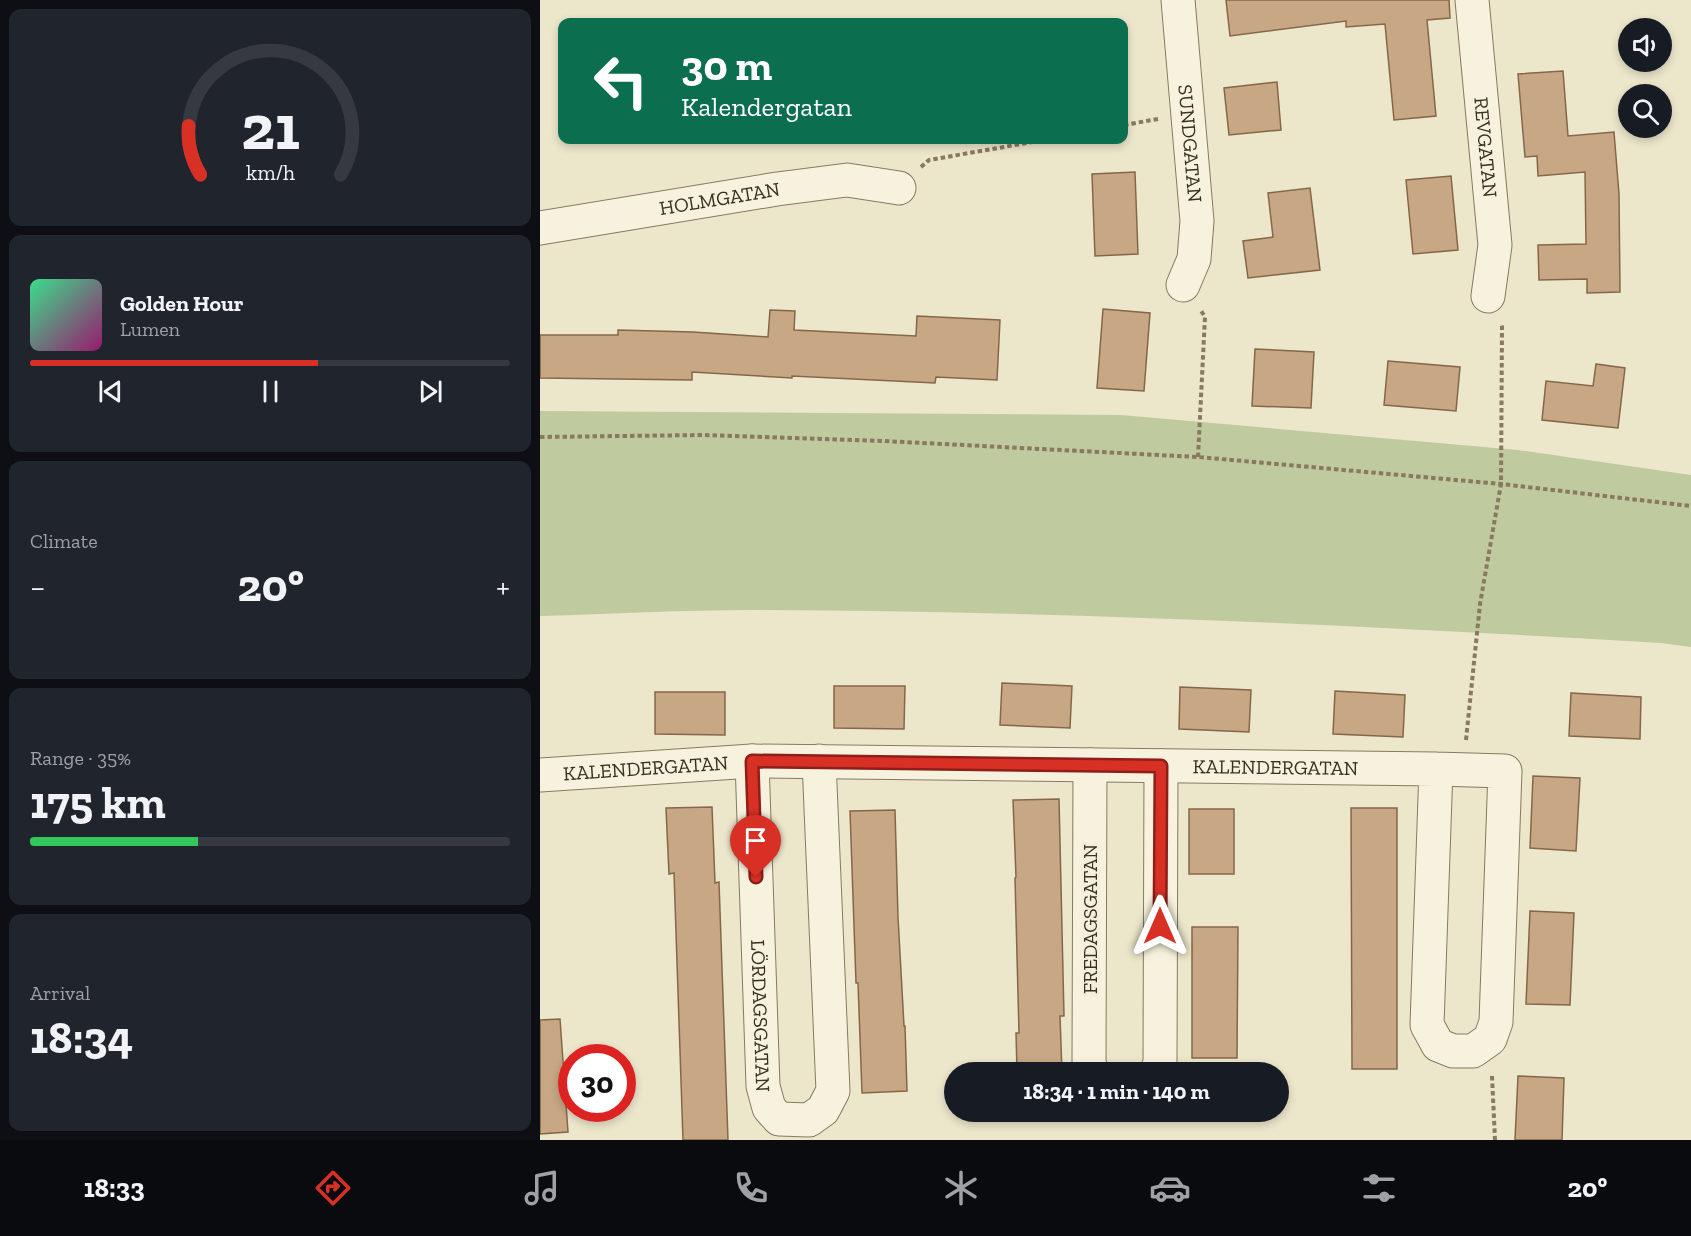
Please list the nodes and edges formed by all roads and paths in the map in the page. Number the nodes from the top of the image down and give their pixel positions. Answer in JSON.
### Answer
{"nodes":[{"id":1,"x":1178,"y":0,"type":"edge"},
{"id":2,"x":1472,"y":0,"type":"edge"},
{"id":3,"x":1021,"y":144,"type":"edge"},
{"id":4,"x":899,"y":188,"type":"joint"},
{"id":5,"x":540,"y":228,"type":"edge"},
{"id":6,"x":1183,"y":285,"type":"joint"},
{"id":7,"x":1488,"y":296,"type":"joint"},
{"id":8,"x":540,"y":437,"type":"edge"},
{"id":9,"x":1198,"y":457,"type":"junction"},
{"id":10,"x":1501,"y":484,"type":"junction"},
{"id":11,"x":1691,"y":506,"type":"edge"},
{"id":12,"x":752,"y":761,"type":"junction"},
{"id":13,"x":819,"y":762,"type":"junction"},
{"id":14,"x":1090,"y":765,"type":"junction"},
{"id":15,"x":1161,"y":766,"type":"junction"},
{"id":16,"x":1449,"y":770,"type":"junction"},
{"id":17,"x":540,"y":775,"type":"edge"},
{"id":18,"x":1490,"y":1039,"type":"junction"},
{"id":19,"x":1089,"y":1062,"type":"edge"},
{"id":20,"x":1160,"y":1062,"type":"edge"},
{"id":21,"x":1495,"y":1140,"type":"edge"}],
"edges":[{"from":1,"to":6,"type":"street","name":"SUNDGATAN"},
{"from":2,"to":7,"type":"street","name":"REVGATAN"},
{"from":3,"to":4,"type":"path"},
{"from":4,"to":5,"type":"street","name":"HOLMGATAN"},
{"from":6,"to":9,"type":"path"},
{"from":7,"to":10,"type":"path"},
{"from":8,"to":9,"type":"path"},
{"from":9,"to":10,"type":"path"},
{"from":10,"to":11,"type":"path"},
{"from":10,"to":16,"type":"path"},
{"from":12,"to":13,"type":"street","name":"KALENDERGATAN"},
{"from":12,"to":13,"type":"street","name":"LÖRDAGSGATAN"},
{"from":12,"to":17,"type":"street","name":"KALENDERGATAN"},
{"from":13,"to":14,"type":"street","name":"KALENDERGATAN"},
{"from":14,"to":15,"type":"street","name":"KALENDERGATAN"},
{"from":14,"to":19,"type":"street","name":"FREDAGSGATAN"},
{"from":15,"to":16,"type":"street","name":"KALENDERGATAN"},
{"from":15,"to":20,"type":"street"},
{"from":16,"to":18,"type":"street","name":"KALENDERGATAN"},
{"from":16,"to":18,"type":"street"},
{"from":18,"to":21,"type":"path"}]}
